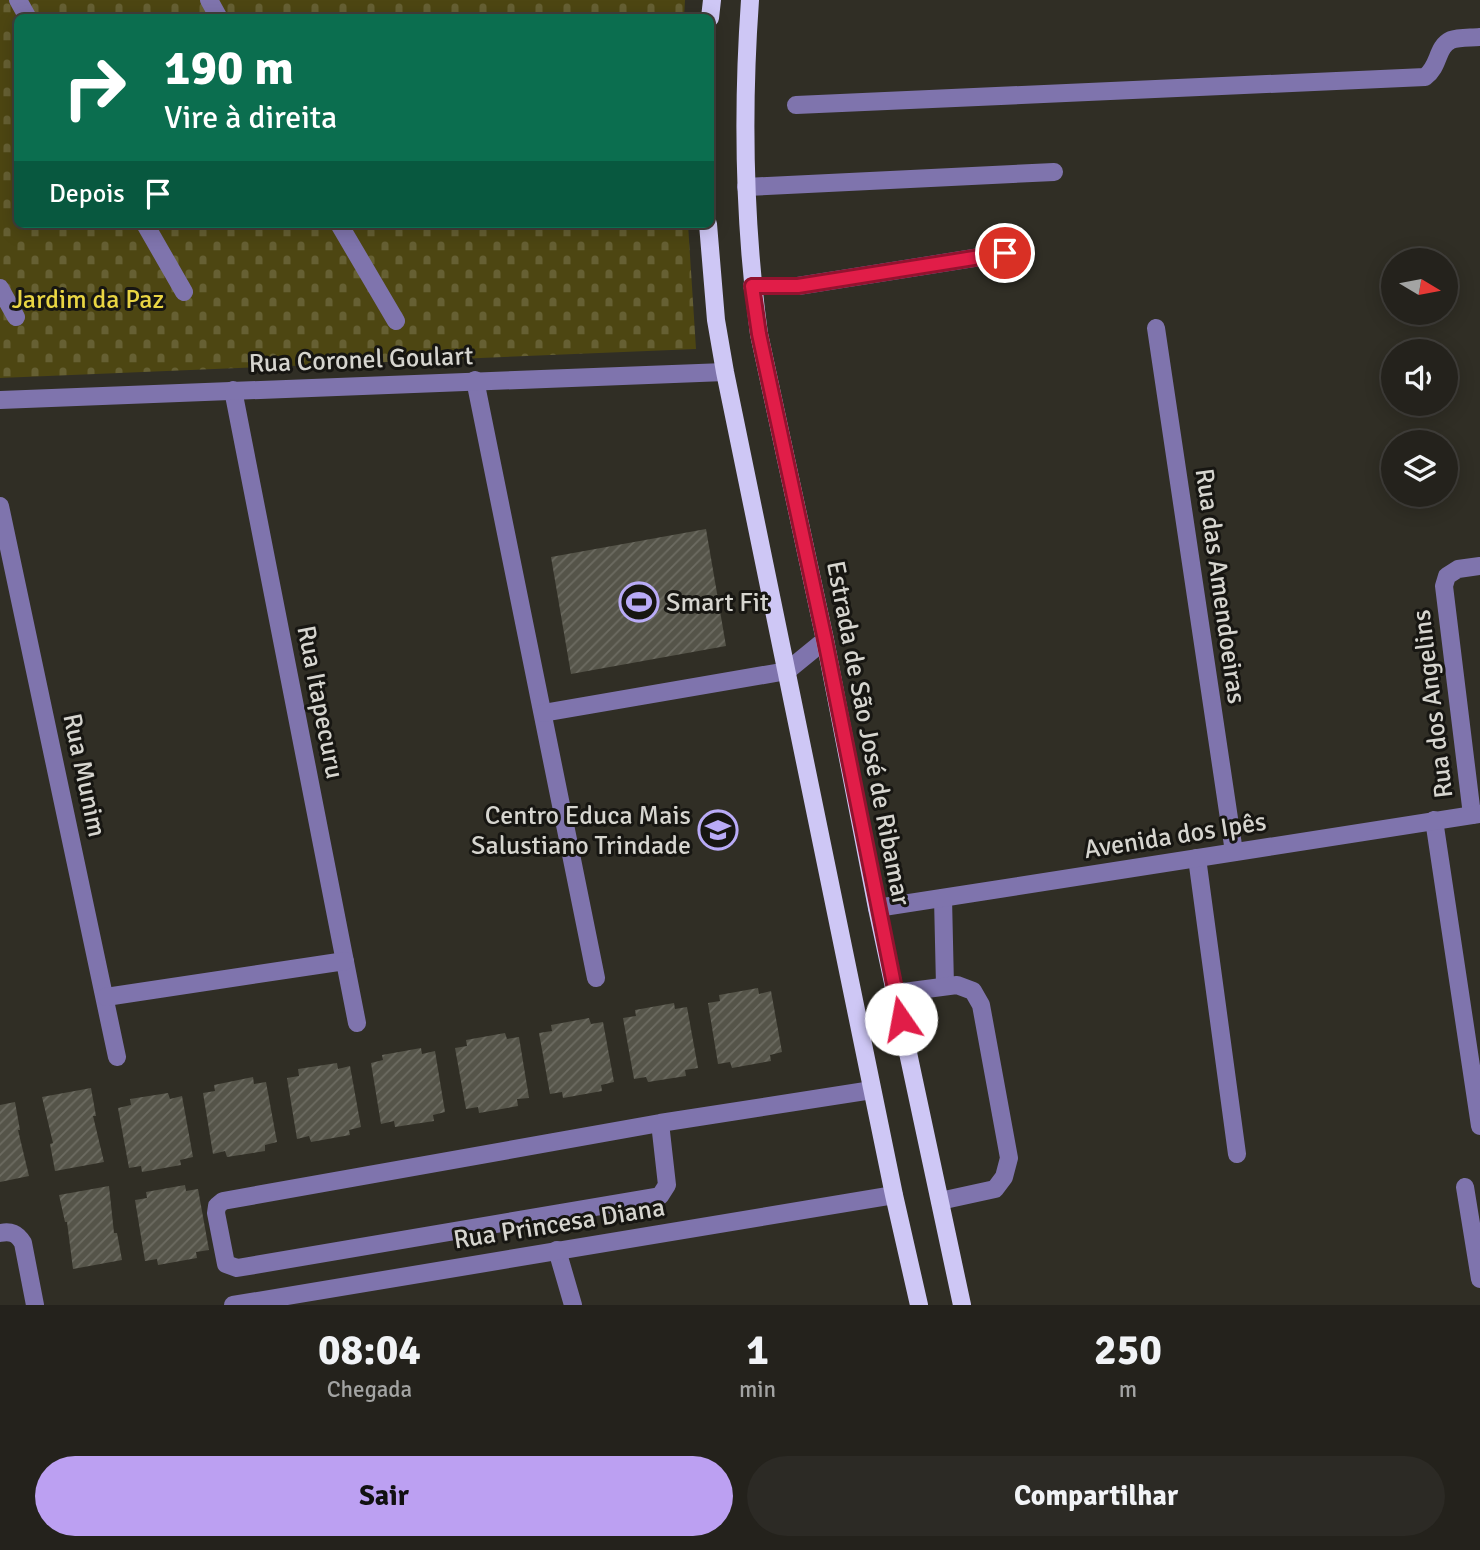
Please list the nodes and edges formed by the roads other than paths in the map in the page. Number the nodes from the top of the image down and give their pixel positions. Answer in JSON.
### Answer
{"nodes":[{"id":1,"x":750,"y":0,"type":"edge"},
{"id":2,"x":1480,"y":37,"type":"edge"},
{"id":3,"x":796,"y":105,"type":"dead end"},
{"id":4,"x":1054,"y":172,"type":"dead end"},
{"id":5,"x":746,"y":187,"type":"junction"},
{"id":6,"x":147,"y":228,"type":"edge"},
{"id":7,"x":341,"y":228,"type":"edge"},
{"id":8,"x":708,"y":228,"type":"edge"},
{"id":9,"x":1005,"y":253,"type":"dead end"},
{"id":10,"x":752,"y":286,"type":"junction"},
{"id":11,"x":0,"y":288,"type":"edge"},
{"id":12,"x":184,"y":292,"type":"dead end"},
{"id":13,"x":16,"y":317,"type":"dead end"},
{"id":14,"x":396,"y":321,"type":"dead end"},
{"id":15,"x":1156,"y":328,"type":"dead end"},
{"id":16,"x":725,"y":372,"type":"junction"},
{"id":17,"x":475,"y":380,"type":"junction"},
{"id":18,"x":233,"y":390,"type":"junction"},
{"id":19,"x":0,"y":400,"type":"edge"},
{"id":20,"x":0,"y":506,"type":"edge"},
{"id":21,"x":1480,"y":566,"type":"edge"},
{"id":22,"x":825,"y":640,"type":"junction"},
{"id":23,"x":787,"y":670,"type":"junction"},
{"id":24,"x":543,"y":713,"type":"junction"},
{"id":25,"x":1476,"y":814,"type":"edge"},
{"id":26,"x":1434,"y":820,"type":"junction"},
{"id":27,"x":1234,"y":852,"type":"junction"},
{"id":28,"x":1197,"y":858,"type":"junction"},
{"id":29,"x":943,"y":898,"type":"junction"},
{"id":30,"x":877,"y":908,"type":"junction"},
{"id":31,"x":345,"y":961,"type":"junction"},
{"id":32,"x":596,"y":978,"type":"dead end"},
{"id":33,"x":946,"y":986,"type":"junction"},
{"id":34,"x":896,"y":993,"type":"junction"},
{"id":35,"x":106,"y":997,"type":"junction"},
{"id":36,"x":358,"y":1023,"type":"dead end"},
{"id":37,"x":117,"y":1057,"type":"dead end"},
{"id":38,"x":872,"y":1090,"type":"junction"},
{"id":39,"x":660,"y":1123,"type":"junction"},
{"id":40,"x":1480,"y":1126,"type":"edge"},
{"id":41,"x":1237,"y":1154,"type":"dead end"},
{"id":42,"x":1465,"y":1187,"type":"dead end"},
{"id":43,"x":894,"y":1195,"type":"junction"},
{"id":44,"x":940,"y":1201,"type":"junction"},
{"id":45,"x":0,"y":1233,"type":"edge"},
{"id":46,"x":557,"y":1250,"type":"junction"},
{"id":47,"x":1480,"y":1279,"type":"edge"},
{"id":48,"x":35,"y":1305,"type":"edge"},
{"id":49,"x":233,"y":1305,"type":"edge"},
{"id":50,"x":573,"y":1305,"type":"edge"},
{"id":51,"x":919,"y":1305,"type":"edge"},
{"id":52,"x":962,"y":1305,"type":"edge"}],
"edges":[{"from":1,"to":5,"type":"main road","name":"Estrada de São José de Ribamar"},
{"from":2,"to":3,"type":"street"},
{"from":4,"to":5,"type":"street"},
{"from":5,"to":10,"type":"main road","name":"Estrada de São José de Ribamar"},
{"from":6,"to":12,"type":"street"},
{"from":7,"to":14,"type":"street"},
{"from":8,"to":16,"type":"main road"},
{"from":9,"to":10,"type":"street"},
{"from":10,"to":22,"type":"main road","name":"Estrada de São José de Ribamar"},
{"from":11,"to":13,"type":"street"},
{"from":15,"to":27,"type":"street","name":"Rua das Amendoeiras"},
{"from":16,"to":17,"type":"street","name":"Rua Coronel Goulart"},
{"from":16,"to":23,"type":"main road"},
{"from":17,"to":18,"type":"street","name":"Rua Coronel Goulart"},
{"from":17,"to":24,"type":"street"},
{"from":18,"to":19,"type":"street","name":"Rua Coronel Goulart"},
{"from":18,"to":31,"type":"street","name":"Rua Itapecuru"},
{"from":20,"to":35,"type":"street","name":"Rua Munim"},
{"from":21,"to":25,"type":"street","name":"Rua dos Angelins"},
{"from":22,"to":23,"type":"street"},
{"from":22,"to":30,"type":"main road","name":"Estrada de São José de Ribamar"},
{"from":23,"to":24,"type":"street"},
{"from":23,"to":38,"type":"main road"},
{"from":24,"to":32,"type":"street"},
{"from":25,"to":26,"type":"street","name":"Avenida dos Ipês"},
{"from":26,"to":27,"type":"street","name":"Avenida dos Ipês"},
{"from":26,"to":40,"type":"street","name":"Rua dos Angelins"},
{"from":27,"to":28,"type":"street","name":"Avenida dos Ipês"},
{"from":28,"to":29,"type":"street","name":"Avenida dos Ipês"},
{"from":28,"to":41,"type":"street"},
{"from":29,"to":30,"type":"street","name":"Avenida dos Ipês"},
{"from":29,"to":33,"type":"street"},
{"from":30,"to":34,"type":"main road","name":"Estrada de São José de Ribamar"},
{"from":31,"to":35,"type":"street"},
{"from":31,"to":36,"type":"street","name":"Rua Itapecuru"},
{"from":33,"to":34,"type":"street"},
{"from":33,"to":44,"type":"street"},
{"from":34,"to":44,"type":"main road","name":"Estrada de São José de Ribamar"},
{"from":35,"to":37,"type":"street","name":"Rua Munim"},
{"from":38,"to":39,"type":"street"},
{"from":38,"to":43,"type":"main road"},
{"from":39,"to":39,"type":"street"},
{"from":42,"to":47,"type":"street"},
{"from":43,"to":46,"type":"street","name":"Rua Princesa Diana"},
{"from":43,"to":51,"type":"main road"},
{"from":44,"to":52,"type":"main road","name":"Estrada de São José de Ribamar"},
{"from":45,"to":48,"type":"street"},
{"from":46,"to":49,"type":"street","name":"Rua Princesa Diana"},
{"from":46,"to":50,"type":"street"}]}
